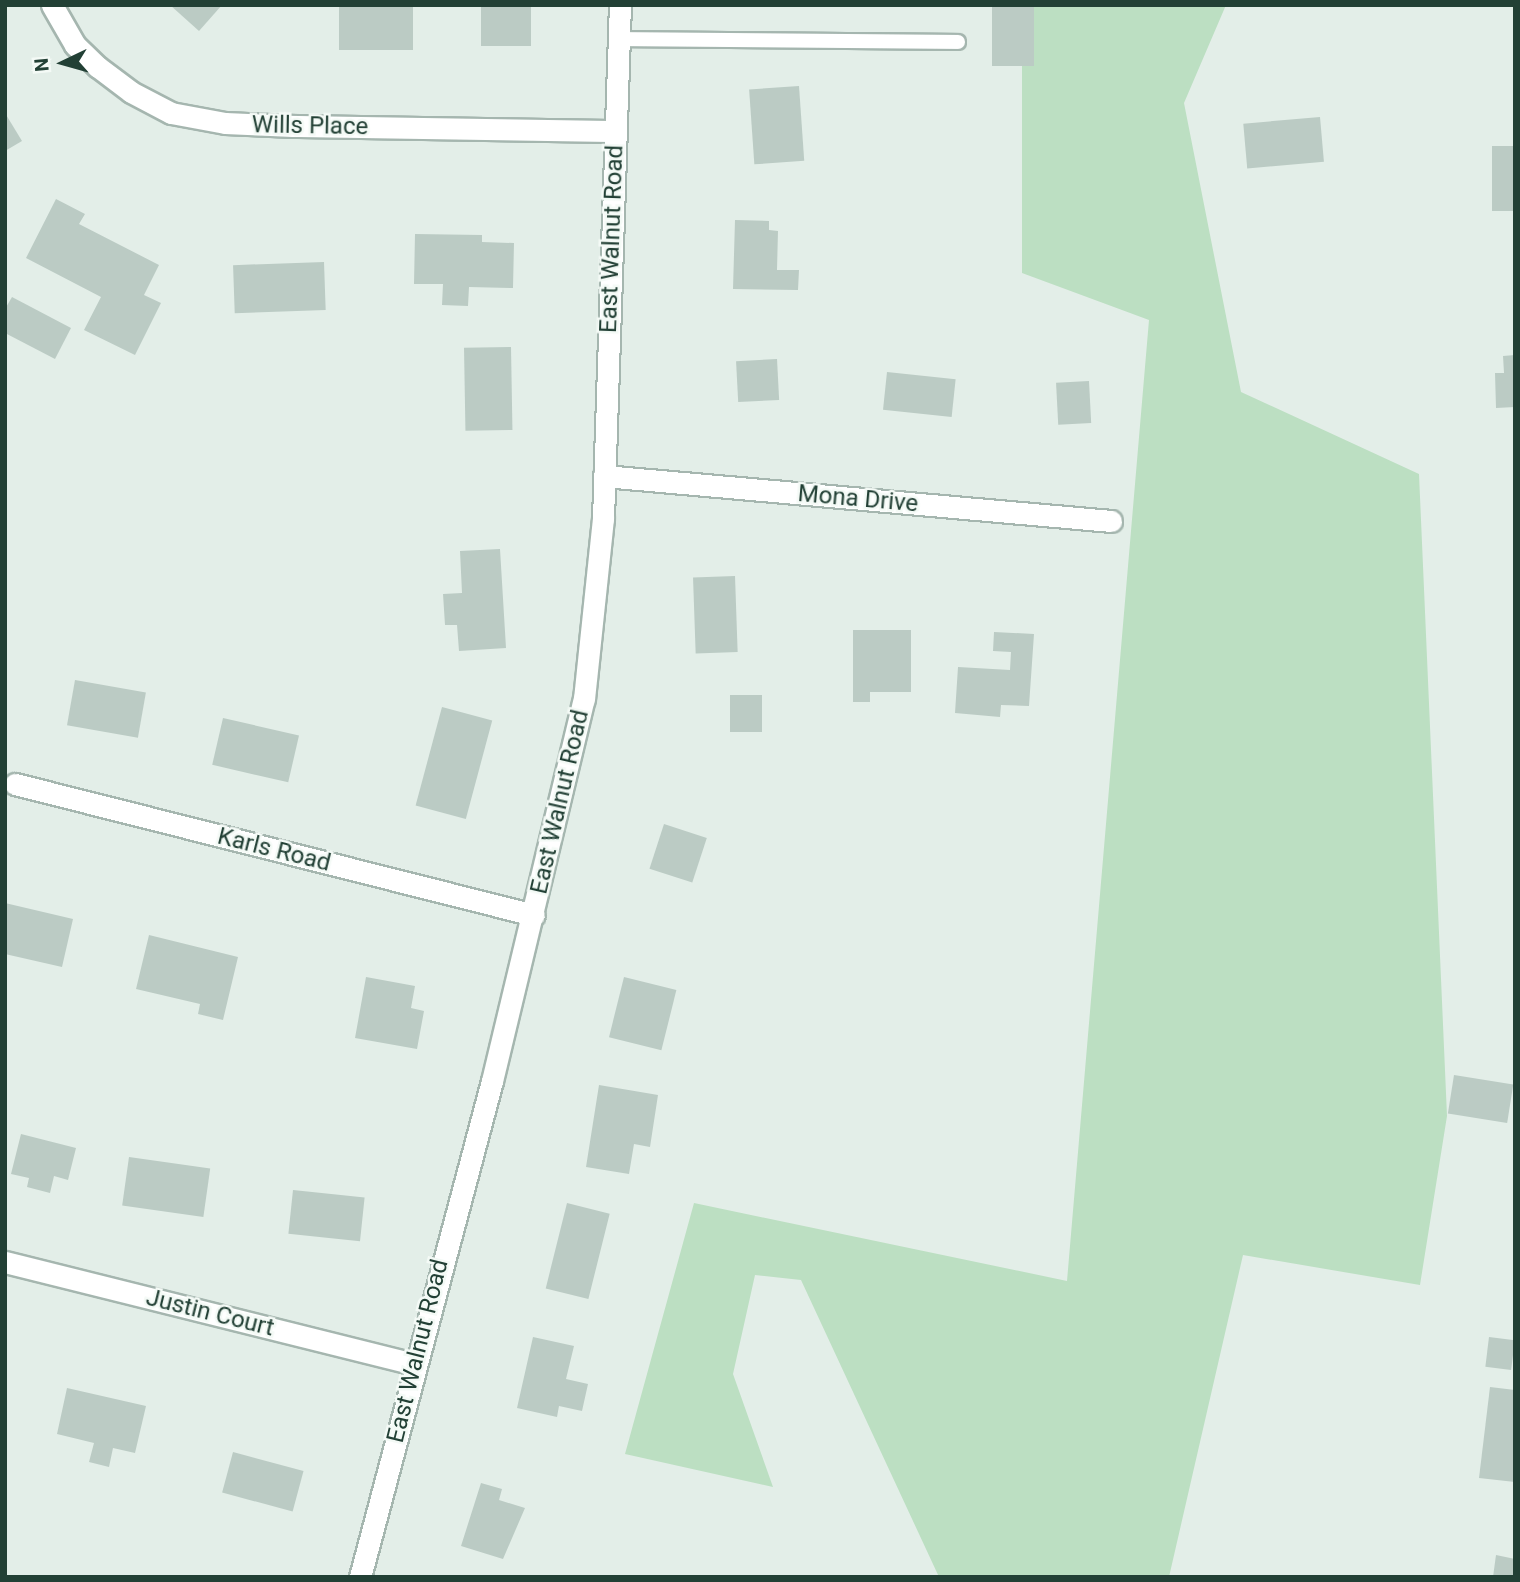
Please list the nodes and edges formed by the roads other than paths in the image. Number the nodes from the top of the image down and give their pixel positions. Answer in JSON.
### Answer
{"nodes":[{"id":1,"x":51,"y":5,"type":"edge"},
{"id":2,"x":620,"y":5,"type":"edge"},
{"id":3,"x":618,"y":39,"type":"junction"},
{"id":4,"x":958,"y":43,"type":"dead end"},
{"id":5,"x":615,"y":131,"type":"junction"},
{"id":6,"x":604,"y":476,"type":"junction"},
{"id":7,"x":1111,"y":521,"type":"dead end"},
{"id":8,"x":15,"y":784,"type":"dead end"},
{"id":9,"x":534,"y":915,"type":"junction"},
{"id":10,"x":5,"y":1262,"type":"edge"},
{"id":11,"x":415,"y":1364,"type":"junction"},
{"id":12,"x":360,"y":1577,"type":"edge"}],
"edges":[{"from":1,"to":5,"type":"street","name":"Wills Place"},
{"from":2,"to":3,"type":"street","name":"East Walnut Road"},
{"from":3,"to":4,"type":"lane"},
{"from":3,"to":5,"type":"street","name":"East Walnut Road"},
{"from":5,"to":6,"type":"street","name":"East Walnut Road"},
{"from":6,"to":7,"type":"street","name":"Mona Drive"},
{"from":6,"to":9,"type":"street","name":"East Walnut Road"},
{"from":8,"to":9,"type":"street","name":"Karls Road"},
{"from":9,"to":11,"type":"street","name":"East Walnut Road"},
{"from":10,"to":11,"type":"street","name":"Justin Court"},
{"from":11,"to":12,"type":"street","name":"East Walnut Road"}]}
